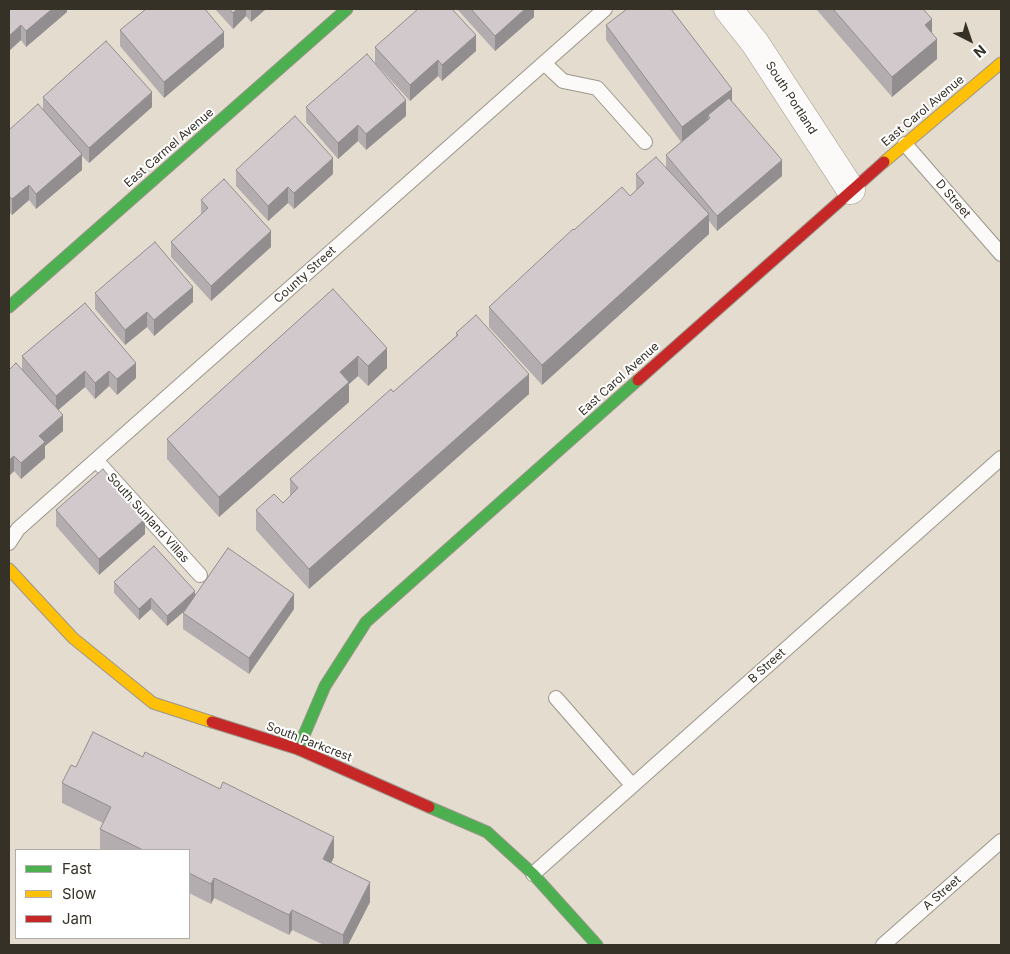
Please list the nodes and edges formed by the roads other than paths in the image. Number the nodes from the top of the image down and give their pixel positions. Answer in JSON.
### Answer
{"nodes":[{"id":1,"x":347,"y":9,"type":"edge"},
{"id":2,"x":605,"y":9,"type":"edge"},
{"id":3,"x":728,"y":9,"type":"edge"},
{"id":4,"x":544,"y":63,"type":"junction"},
{"id":5,"x":1001,"y":63,"type":"edge"},
{"id":6,"x":646,"y":142,"type":"dead end"},
{"id":7,"x":905,"y":144,"type":"junction"},
{"id":8,"x":851,"y":190,"type":"junction"},
{"id":9,"x":1001,"y":254,"type":"edge"},
{"id":10,"x":9,"y":307,"type":"edge"},
{"id":11,"x":1001,"y":458,"type":"edge"},
{"id":12,"x":96,"y":460,"type":"junction"},
{"id":13,"x":9,"y":543,"type":"edge"},
{"id":14,"x":9,"y":569,"type":"edge"},
{"id":15,"x":200,"y":575,"type":"dead end"},
{"id":16,"x":556,"y":698,"type":"dead end"},
{"id":17,"x":298,"y":749,"type":"junction"},
{"id":18,"x":632,"y":785,"type":"junction"},
{"id":19,"x":1001,"y":841,"type":"edge"},
{"id":20,"x":533,"y":874,"type":"junction"},
{"id":21,"x":596,"y":945,"type":"edge"},
{"id":22,"x":883,"y":945,"type":"edge"}],
"edges":[{"from":1,"to":10,"type":"street","name":"East Carmel Avenue"},
{"from":2,"to":4,"type":"lane","name":"County Street"},
{"from":3,"to":8,"type":"street","name":"South Portland"},
{"from":4,"to":6,"type":"lane"},
{"from":4,"to":12,"type":"lane","name":"County Street"},
{"from":5,"to":7,"type":"street","name":"East Carol Avenue"},
{"from":7,"to":8,"type":"street","name":"East Carol Avenue"},
{"from":7,"to":9,"type":"lane","name":"D Street"},
{"from":8,"to":17,"type":"street","name":"East Carol Avenue"},
{"from":11,"to":18,"type":"lane","name":"B Street"},
{"from":12,"to":13,"type":"lane","name":"County Street"},
{"from":12,"to":15,"type":"lane","name":"South Sunland Villas"},
{"from":14,"to":17,"type":"street","name":"South Parkcrest"},
{"from":16,"to":18,"type":"lane"},
{"from":17,"to":20,"type":"street","name":"South Parkcrest"},
{"from":18,"to":20,"type":"lane","name":"B Street"},
{"from":19,"to":22,"type":"lane","name":"A Street"},
{"from":20,"to":21,"type":"street","name":"South Parkcrest"}]}
